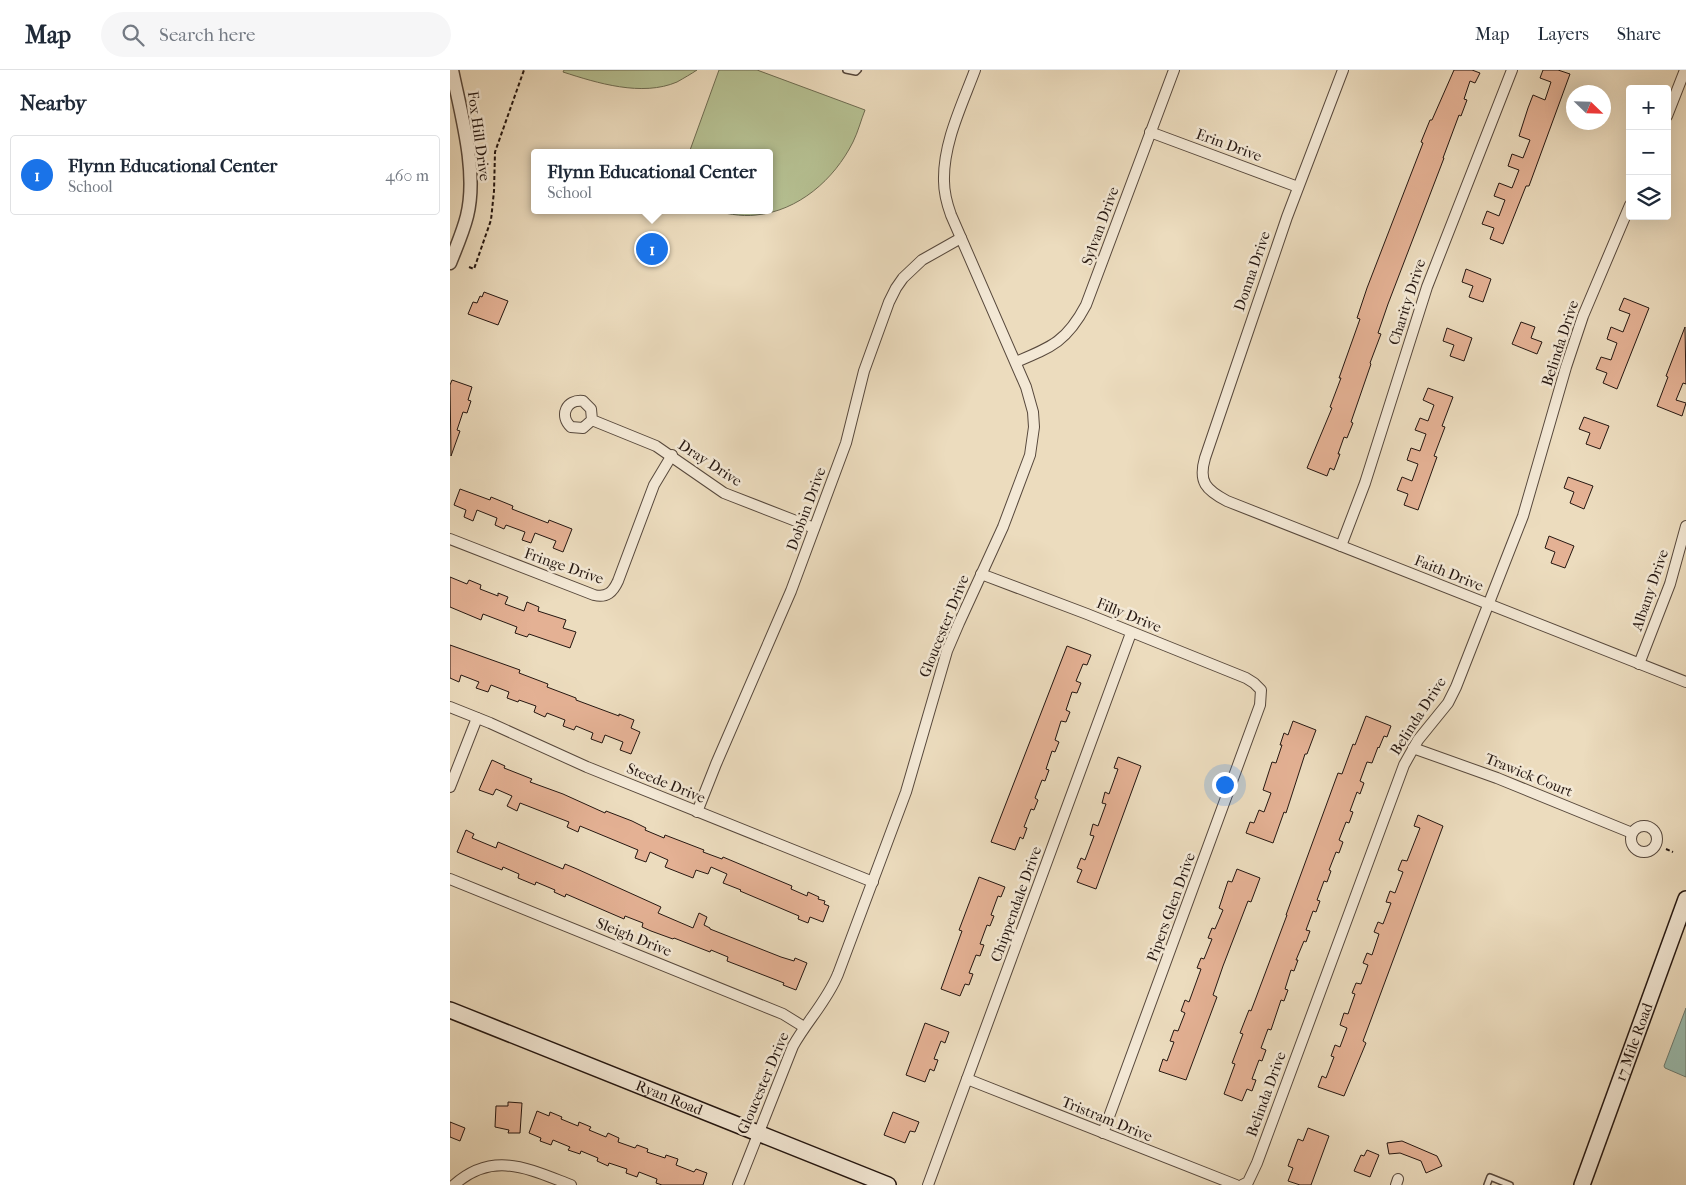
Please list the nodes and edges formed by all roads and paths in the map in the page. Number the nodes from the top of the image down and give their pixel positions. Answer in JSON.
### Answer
{"nodes":[{"id":1,"x":452,"y":70,"type":"edge"},
{"id":2,"x":524,"y":70,"type":"edge"},
{"id":3,"x":846,"y":70,"type":"edge"},
{"id":4,"x":858,"y":70,"type":"edge"},
{"id":5,"x":975,"y":70,"type":"edge"},
{"id":6,"x":1174,"y":70,"type":"edge"},
{"id":7,"x":1343,"y":70,"type":"edge"},
{"id":8,"x":1512,"y":70,"type":"edge"},
{"id":9,"x":1685,"y":70,"type":"edge"},
{"id":10,"x":1671,"y":106,"type":"edge"},
{"id":11,"x":1150,"y":132,"type":"junction"},
{"id":12,"x":1298,"y":187,"type":"junction"},
{"id":13,"x":1626,"y":214,"type":"edge"},
{"id":14,"x":961,"y":238,"type":"junction"},
{"id":15,"x":450,"y":263,"type":"edge"},
{"id":16,"x":469,"y":267,"type":"dead end"},
{"id":17,"x":1016,"y":362,"type":"junction"},
{"id":18,"x":592,"y":420,"type":"dead end"},
{"id":19,"x":672,"y":456,"type":"junction"},
{"id":20,"x":1205,"y":485,"type":"joint"},
{"id":21,"x":1686,"y":526,"type":"edge"},
{"id":22,"x":814,"y":528,"type":"junction"},
{"id":23,"x":450,"y":540,"type":"edge"},
{"id":24,"x":1340,"y":546,"type":"junction"},
{"id":25,"x":981,"y":574,"type":"junction"},
{"id":26,"x":1489,"y":605,"type":"junction"},
{"id":27,"x":1131,"y":633,"type":"junction"},
{"id":28,"x":1640,"y":664,"type":"junction"},
{"id":29,"x":1686,"y":682,"type":"edge"},
{"id":30,"x":1261,"y":690,"type":"joint"},
{"id":31,"x":450,"y":707,"type":"edge"},
{"id":32,"x":477,"y":718,"type":"junction"},
{"id":33,"x":1413,"y":748,"type":"junction"},
{"id":34,"x":450,"y":787,"type":"edge"},
{"id":35,"x":697,"y":812,"type":"junction"},
{"id":36,"x":1632,"y":833,"type":"dead end"},
{"id":37,"x":1666,"y":849,"type":"dead end"},
{"id":38,"x":1673,"y":852,"type":"dead end"},
{"id":39,"x":450,"y":879,"type":"edge"},
{"id":40,"x":873,"y":882,"type":"junction"},
{"id":41,"x":1686,"y":899,"type":"edge"},
{"id":42,"x":450,"y":1010,"type":"edge"},
{"id":43,"x":804,"y":1027,"type":"junction"},
{"id":44,"x":967,"y":1079,"type":"junction"},
{"id":45,"x":1103,"y":1133,"type":"junction"},
{"id":46,"x":758,"y":1134,"type":"junction"},
{"id":47,"x":457,"y":1182,"type":"edge"},
{"id":48,"x":570,"y":1185,"type":"edge"},
{"id":49,"x":738,"y":1185,"type":"edge"},
{"id":50,"x":888,"y":1185,"type":"edge"},
{"id":51,"x":928,"y":1185,"type":"edge"},
{"id":52,"x":1236,"y":1185,"type":"edge"},
{"id":53,"x":1243,"y":1185,"type":"edge"},
{"id":54,"x":1487,"y":1185,"type":"edge"},
{"id":55,"x":1510,"y":1185,"type":"edge"},
{"id":56,"x":1582,"y":1185,"type":"edge"}],
"edges":[{"from":1,"to":15,"type":"street","name":"Fox Hill Drive"},
{"from":2,"to":16,"type":"path"},
{"from":3,"to":4,"type":"lane"},
{"from":5,"to":14,"type":"street","name":"Gloucester Drive"},
{"from":6,"to":11,"type":"street","name":"Sylvan Drive"},
{"from":7,"to":12,"type":"street","name":"Donna Drive"},
{"from":8,"to":24,"type":"street","name":"Charity Drive"},
{"from":9,"to":10,"type":"street"},
{"from":11,"to":12,"type":"street","name":"Erin Drive"},
{"from":11,"to":17,"type":"street","name":"Sylvan Drive"},
{"from":12,"to":20,"type":"street","name":"Donna Drive"},
{"from":13,"to":26,"type":"street","name":"Belinda Drive"},
{"from":14,"to":17,"type":"street","name":"Gloucester Drive"},
{"from":14,"to":22,"type":"street","name":"Dobbin Drive"},
{"from":17,"to":25,"type":"street","name":"Gloucester Drive"},
{"from":18,"to":19,"type":"street","name":"Dray Drive"},
{"from":19,"to":22,"type":"street","name":"Dray Drive"},
{"from":19,"to":23,"type":"street","name":"Fringe Drive"},
{"from":20,"to":24,"type":"street","name":"Faith Drive"},
{"from":21,"to":28,"type":"street","name":"Albany Drive"},
{"from":22,"to":35,"type":"street","name":"Dobbin Drive"},
{"from":24,"to":26,"type":"street","name":"Faith Drive"},
{"from":25,"to":27,"type":"street","name":"Filly Drive"},
{"from":25,"to":40,"type":"street","name":"Gloucester Drive"},
{"from":26,"to":28,"type":"street","name":"Faith Drive"},
{"from":26,"to":33,"type":"street","name":"Belinda Drive"},
{"from":27,"to":30,"type":"street","name":"Filly Drive"},
{"from":27,"to":44,"type":"street","name":"Chippendale Drive"},
{"from":28,"to":29,"type":"street","name":"Faith Drive"},
{"from":30,"to":45,"type":"street","name":"Pipers Glen Drive"},
{"from":31,"to":32,"type":"street","name":"Steede Drive"},
{"from":32,"to":34,"type":"street"},
{"from":32,"to":35,"type":"street","name":"Steede Drive"},
{"from":33,"to":36,"type":"street","name":"Trawick Court"},
{"from":33,"to":53,"type":"street","name":"Belinda Drive"},
{"from":35,"to":40,"type":"street","name":"Steede Drive"},
{"from":37,"to":38,"type":"path"},
{"from":39,"to":43,"type":"street","name":"Sleigh Drive"},
{"from":40,"to":43,"type":"street","name":"Gloucester Drive"},
{"from":41,"to":56,"type":"main road","name":"17 Mile Road"},
{"from":42,"to":46,"type":"main road","name":"Ryan Road"},
{"from":43,"to":46,"type":"street","name":"Gloucester Drive"},
{"from":44,"to":45,"type":"street","name":"Tristram Drive"},
{"from":44,"to":51,"type":"street","name":"Chippendale Drive"},
{"from":45,"to":52,"type":"street","name":"Tristram Drive"},
{"from":46,"to":49,"type":"street","name":"Gloucester Drive"},
{"from":46,"to":50,"type":"main road","name":"Ryan Road"},
{"from":47,"to":48,"type":"street"},
{"from":54,"to":55,"type":"lane"}]}
